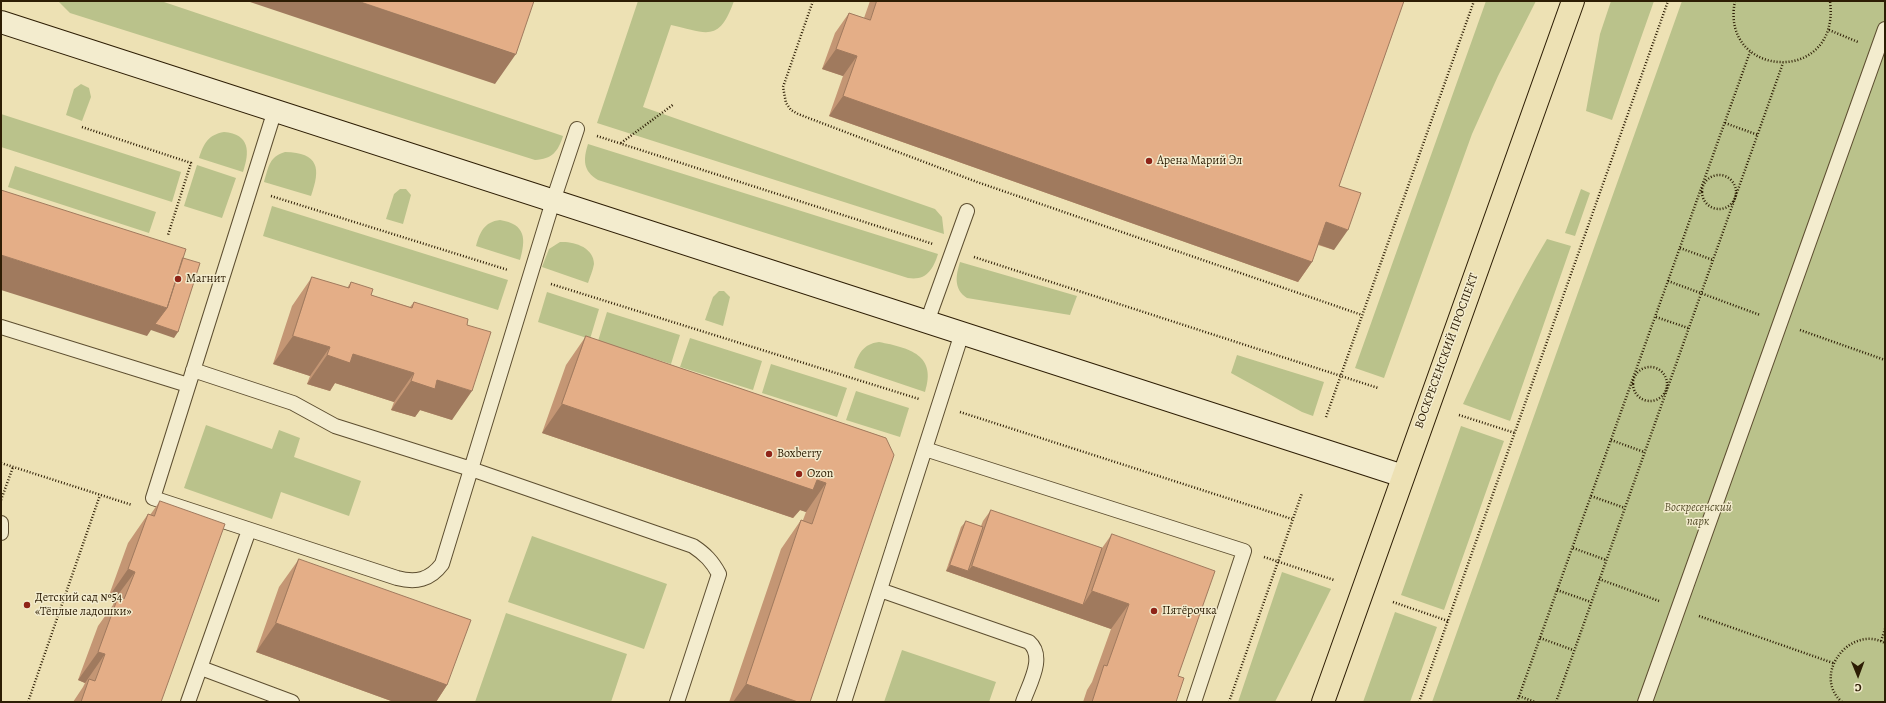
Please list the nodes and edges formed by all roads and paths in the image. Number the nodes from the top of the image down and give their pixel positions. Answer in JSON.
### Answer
{"nodes":[{"id":1,"x":814,"y":1,"type":"edge"},
{"id":2,"x":1474,"y":1,"type":"edge"},
{"id":3,"x":1573,"y":1,"type":"edge"},
{"id":4,"x":1668,"y":1,"type":"edge"},
{"id":5,"x":1735,"y":1,"type":"edge"},
{"id":6,"x":1830,"y":1,"type":"edge"},
{"id":7,"x":1,"y":22,"type":"edge"},
{"id":8,"x":1885,"y":29,"type":"edge"},
{"id":9,"x":1750,"y":52,"type":"junction"},
{"id":10,"x":1783,"y":63,"type":"junction"},
{"id":11,"x":674,"y":104,"type":"dead end"},
{"id":12,"x":275,"y":110,"type":"junction"},
{"id":13,"x":1725,"y":123,"type":"junction"},
{"id":14,"x":82,"y":127,"type":"dead end"},
{"id":15,"x":577,"y":129,"type":"dead end"},
{"id":16,"x":1758,"y":135,"type":"junction"},
{"id":17,"x":621,"y":143,"type":"dead end"},
{"id":18,"x":1703,"y":187,"type":"junction"},
{"id":19,"x":250,"y":189,"type":"junction"},
{"id":20,"x":1735,"y":198,"type":"junction"},
{"id":21,"x":553,"y":201,"type":"junction"},
{"id":22,"x":967,"y":211,"type":"dead end"},
{"id":23,"x":168,"y":235,"type":"dead end"},
{"id":24,"x":1680,"y":248,"type":"junction"},
{"id":25,"x":1713,"y":260,"type":"junction"},
{"id":26,"x":530,"y":277,"type":"junction"},
{"id":27,"x":1362,"y":315,"type":"junction"},
{"id":28,"x":1656,"y":316,"type":"junction"},
{"id":29,"x":927,"y":322,"type":"junction"},
{"id":30,"x":1,"y":326,"type":"edge"},
{"id":31,"x":1688,"y":328,"type":"junction"},
{"id":32,"x":962,"y":334,"type":"junction"},
{"id":33,"x":193,"y":370,"type":"junction"},
{"id":34,"x":1340,"y":376,"type":"junction"},
{"id":35,"x":1634,"y":379,"type":"junction"},
{"id":36,"x":188,"y":385,"type":"junction"},
{"id":37,"x":1378,"y":388,"type":"dead end"},
{"id":38,"x":1666,"y":391,"type":"junction"},
{"id":39,"x":939,"y":405,"type":"junction"},
{"id":40,"x":1460,"y":415,"type":"dead end"},
{"id":41,"x":1326,"y":417,"type":"dead end"},
{"id":42,"x":1515,"y":433,"type":"junction"},
{"id":43,"x":1611,"y":440,"type":"junction"},
{"id":44,"x":925,"y":450,"type":"junction"},
{"id":45,"x":1644,"y":452,"type":"junction"},
{"id":46,"x":1,"y":463,"type":"edge"},
{"id":47,"x":13,"y":467,"type":"junction"},
{"id":48,"x":471,"y":470,"type":"junction"},
{"id":49,"x":1403,"y":476,"type":"junction"},
{"id":50,"x":1302,"y":493,"type":"dead end"},
{"id":51,"x":100,"y":495,"type":"junction"},
{"id":52,"x":1591,"y":496,"type":"junction"},
{"id":53,"x":153,"y":498,"type":"junction"},
{"id":54,"x":1,"y":500,"type":"edge"},
{"id":55,"x":1625,"y":508,"type":"junction"},
{"id":56,"x":1292,"y":519,"type":"junction"},
{"id":57,"x":1,"y":523,"type":"edge"},
{"id":58,"x":249,"y":530,"type":"junction"},
{"id":59,"x":1,"y":533,"type":"edge"},
{"id":60,"x":1573,"y":548,"type":"junction"},
{"id":61,"x":1244,"y":551,"type":"junction"},
{"id":62,"x":1606,"y":560,"type":"junction"},
{"id":63,"x":1278,"y":562,"type":"junction"},
{"id":64,"x":1599,"y":579,"type":"junction"},
{"id":65,"x":1334,"y":580,"type":"dead end"},
{"id":66,"x":880,"y":590,"type":"junction"},
{"id":67,"x":1558,"y":590,"type":"junction"},
{"id":68,"x":1393,"y":602,"type":"dead end"},
{"id":69,"x":1591,"y":602,"type":"junction"},
{"id":70,"x":1678,"y":609,"type":"junction"},
{"id":71,"x":1448,"y":621,"type":"junction"},
{"id":72,"x":1885,"y":629,"type":"edge"},
{"id":73,"x":1540,"y":638,"type":"junction"},
{"id":74,"x":1881,"y":641,"type":"junction"},
{"id":75,"x":1885,"y":643,"type":"edge"},
{"id":76,"x":1574,"y":650,"type":"junction"},
{"id":77,"x":1833,"y":663,"type":"junction"},
{"id":78,"x":201,"y":668,"type":"junction"},
{"id":79,"x":1519,"y":696,"type":"junction"},
{"id":80,"x":28,"y":702,"type":"edge"},
{"id":81,"x":188,"y":702,"type":"edge"},
{"id":82,"x":292,"y":702,"type":"edge"},
{"id":83,"x":677,"y":702,"type":"edge"},
{"id":84,"x":844,"y":702,"type":"edge"},
{"id":85,"x":1023,"y":702,"type":"edge"},
{"id":86,"x":1194,"y":702,"type":"edge"},
{"id":87,"x":1229,"y":702,"type":"edge"},
{"id":88,"x":1323,"y":702,"type":"edge"},
{"id":89,"x":1419,"y":702,"type":"edge"},
{"id":90,"x":1517,"y":702,"type":"edge"},
{"id":91,"x":1535,"y":702,"type":"edge"},
{"id":92,"x":1556,"y":702,"type":"edge"},
{"id":93,"x":1645,"y":702,"type":"edge"},
{"id":94,"x":1842,"y":702,"type":"edge"}],
"edges":[{"from":1,"to":27,"type":"path"},
{"from":2,"to":27,"type":"path"},
{"from":3,"to":49,"type":"main road","name":"ВОСКРЕСЕНСКИЙ ПРОСПЕКТ"},
{"from":4,"to":42,"type":"path"},
{"from":5,"to":9,"type":"path"},
{"from":6,"to":10,"type":"path"},
{"from":7,"to":12,"type":"main road"},
{"from":8,"to":70,"type":"lane"},
{"from":9,"to":10,"type":"path"},
{"from":9,"to":13,"type":"path"},
{"from":10,"to":16,"type":"path"},
{"from":11,"to":17,"type":"path"},
{"from":12,"to":19,"type":"lane"},
{"from":12,"to":21,"type":"main road"},
{"from":13,"to":16,"type":"path"},
{"from":13,"to":18,"type":"path"},
{"from":14,"to":23,"type":"path"},
{"from":15,"to":21,"type":"lane"},
{"from":16,"to":20,"type":"path"},
{"from":18,"to":20,"type":"path"},
{"from":18,"to":20,"type":"path"},
{"from":18,"to":24,"type":"path"},
{"from":19,"to":26,"type":"path"},
{"from":19,"to":33,"type":"lane"},
{"from":20,"to":25,"type":"path"},
{"from":21,"to":26,"type":"lane"},
{"from":21,"to":29,"type":"main road"},
{"from":22,"to":29,"type":"lane"},
{"from":24,"to":25,"type":"path"},
{"from":24,"to":28,"type":"path"},
{"from":25,"to":31,"type":"path"},
{"from":26,"to":39,"type":"path"},
{"from":26,"to":48,"type":"lane"},
{"from":27,"to":34,"type":"path"},
{"from":28,"to":31,"type":"path"},
{"from":28,"to":35,"type":"path"},
{"from":29,"to":32,"type":"main road"},
{"from":30,"to":36,"type":"lane"},
{"from":31,"to":38,"type":"path"},
{"from":32,"to":39,"type":"lane"},
{"from":32,"to":49,"type":"main road"},
{"from":33,"to":36,"type":"lane"},
{"from":33,"to":48,"type":"lane"},
{"from":34,"to":37,"type":"path"},
{"from":34,"to":41,"type":"path"},
{"from":35,"to":38,"type":"path"},
{"from":35,"to":38,"type":"path"},
{"from":35,"to":43,"type":"path"},
{"from":36,"to":53,"type":"lane"},
{"from":38,"to":45,"type":"path"},
{"from":39,"to":44,"type":"lane"},
{"from":39,"to":56,"type":"path"},
{"from":40,"to":42,"type":"path"},
{"from":42,"to":71,"type":"path"},
{"from":43,"to":45,"type":"path"},
{"from":43,"to":52,"type":"path"},
{"from":44,"to":61,"type":"lane"},
{"from":44,"to":66,"type":"lane"},
{"from":45,"to":55,"type":"path"},
{"from":46,"to":47,"type":"path"},
{"from":47,"to":51,"type":"path"},
{"from":47,"to":54,"type":"path"},
{"from":48,"to":58,"type":"lane"},
{"from":48,"to":83,"type":"lane"},
{"from":49,"to":88,"type":"main road","name":"ВОСКРЕСЕНСКИЙ ПРОСПЕКТ"},
{"from":50,"to":56,"type":"path"},
{"from":51,"to":53,"type":"path"},
{"from":51,"to":80,"type":"path"},
{"from":52,"to":55,"type":"path"},
{"from":52,"to":60,"type":"path"},
{"from":53,"to":58,"type":"lane"},
{"from":55,"to":62,"type":"path"},
{"from":56,"to":63,"type":"path"},
{"from":57,"to":59,"type":"lane"},
{"from":58,"to":78,"type":"lane"},
{"from":60,"to":62,"type":"path"},
{"from":60,"to":67,"type":"path"},
{"from":61,"to":63,"type":"path"},
{"from":61,"to":86,"type":"lane"},
{"from":62,"to":64,"type":"path"},
{"from":63,"to":65,"type":"path"},
{"from":63,"to":87,"type":"path"},
{"from":64,"to":69,"type":"path"},
{"from":64,"to":70,"type":"path"},
{"from":66,"to":84,"type":"lane"},
{"from":66,"to":85,"type":"lane"},
{"from":67,"to":69,"type":"path"},
{"from":67,"to":73,"type":"path"},
{"from":68,"to":71,"type":"path"},
{"from":69,"to":76,"type":"path"},
{"from":70,"to":77,"type":"path"},
{"from":70,"to":93,"type":"lane"},
{"from":71,"to":89,"type":"path"},
{"from":72,"to":74,"type":"path"},
{"from":73,"to":76,"type":"path"},
{"from":73,"to":79,"type":"path"},
{"from":74,"to":75,"type":"path"},
{"from":74,"to":77,"type":"path"},
{"from":76,"to":92,"type":"path"},
{"from":77,"to":94,"type":"path"},
{"from":78,"to":81,"type":"lane"},
{"from":78,"to":82,"type":"lane"},
{"from":79,"to":90,"type":"path"},
{"from":79,"to":91,"type":"path"}]}
